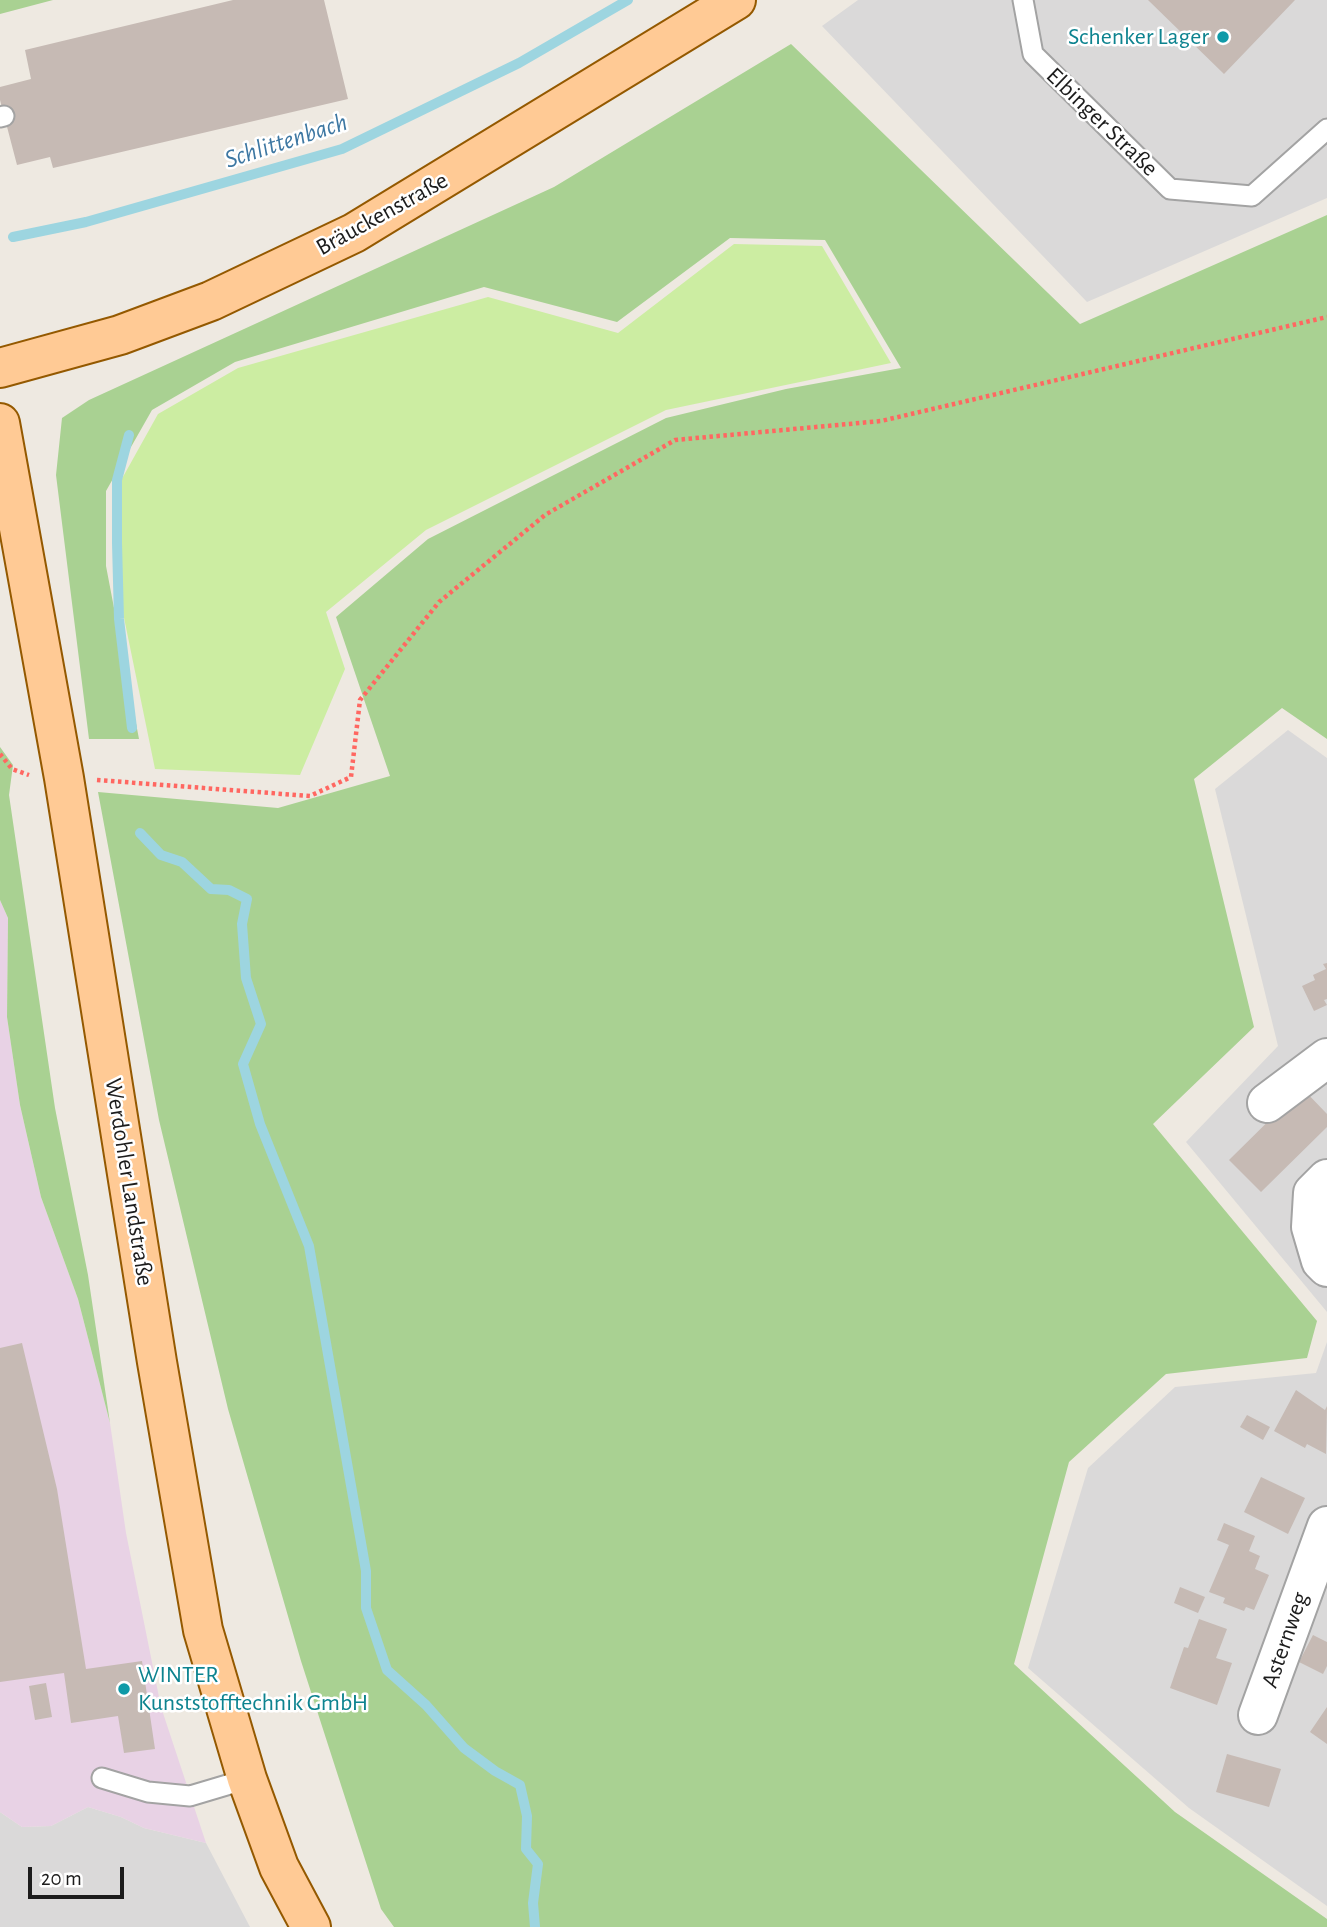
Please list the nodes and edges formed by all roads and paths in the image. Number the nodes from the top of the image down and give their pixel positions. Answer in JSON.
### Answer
{"nodes":[{"id":1,"x":736,"y":0,"type":"edge"},
{"id":2,"x":1023,"y":0,"type":"edge"},
{"id":3,"x":1327,"y":130,"type":"edge"},
{"id":4,"x":1327,"y":317,"type":"edge"},
{"id":5,"x":0,"y":368,"type":"edge"},
{"id":6,"x":0,"y":423,"type":"edge"},
{"id":7,"x":8,"y":502,"type":"edge"},
{"id":8,"x":64,"y":778,"type":"junction"},
{"id":9,"x":1327,"y":1058,"type":"edge"},
{"id":10,"x":1267,"y":1103,"type":"dead end"},
{"id":11,"x":1327,"y":1179,"type":"edge"},
{"id":12,"x":1327,"y":1267,"type":"edge"},
{"id":13,"x":1327,"y":1526,"type":"edge"},
{"id":14,"x":1258,"y":1715,"type":"dead end"},
{"id":15,"x":102,"y":1777,"type":"dead end"},
{"id":16,"x":247,"y":1779,"type":"junction"},
{"id":17,"x":311,"y":1927,"type":"edge"}],
"edges":[{"from":1,"to":5,"type":"main road","name":"Bräuckenstraße"},
{"from":2,"to":3,"type":"lane","name":"Elbinger Straße"},
{"from":4,"to":8,"type":"path"},
{"from":6,"to":7,"type":"main road","name":"Werdohler Landstraße"},
{"from":7,"to":8,"type":"main road","name":"Werdohler Landstraße"},
{"from":8,"to":16,"type":"main road","name":"Werdohler Landstraße"},
{"from":9,"to":10,"type":"street"},
{"from":11,"to":12,"type":"street"},
{"from":13,"to":14,"type":"street","name":"Asternweg"},
{"from":15,"to":16,"type":"lane"},
{"from":16,"to":17,"type":"main road","name":"Werdohler Landstraße"}]}
